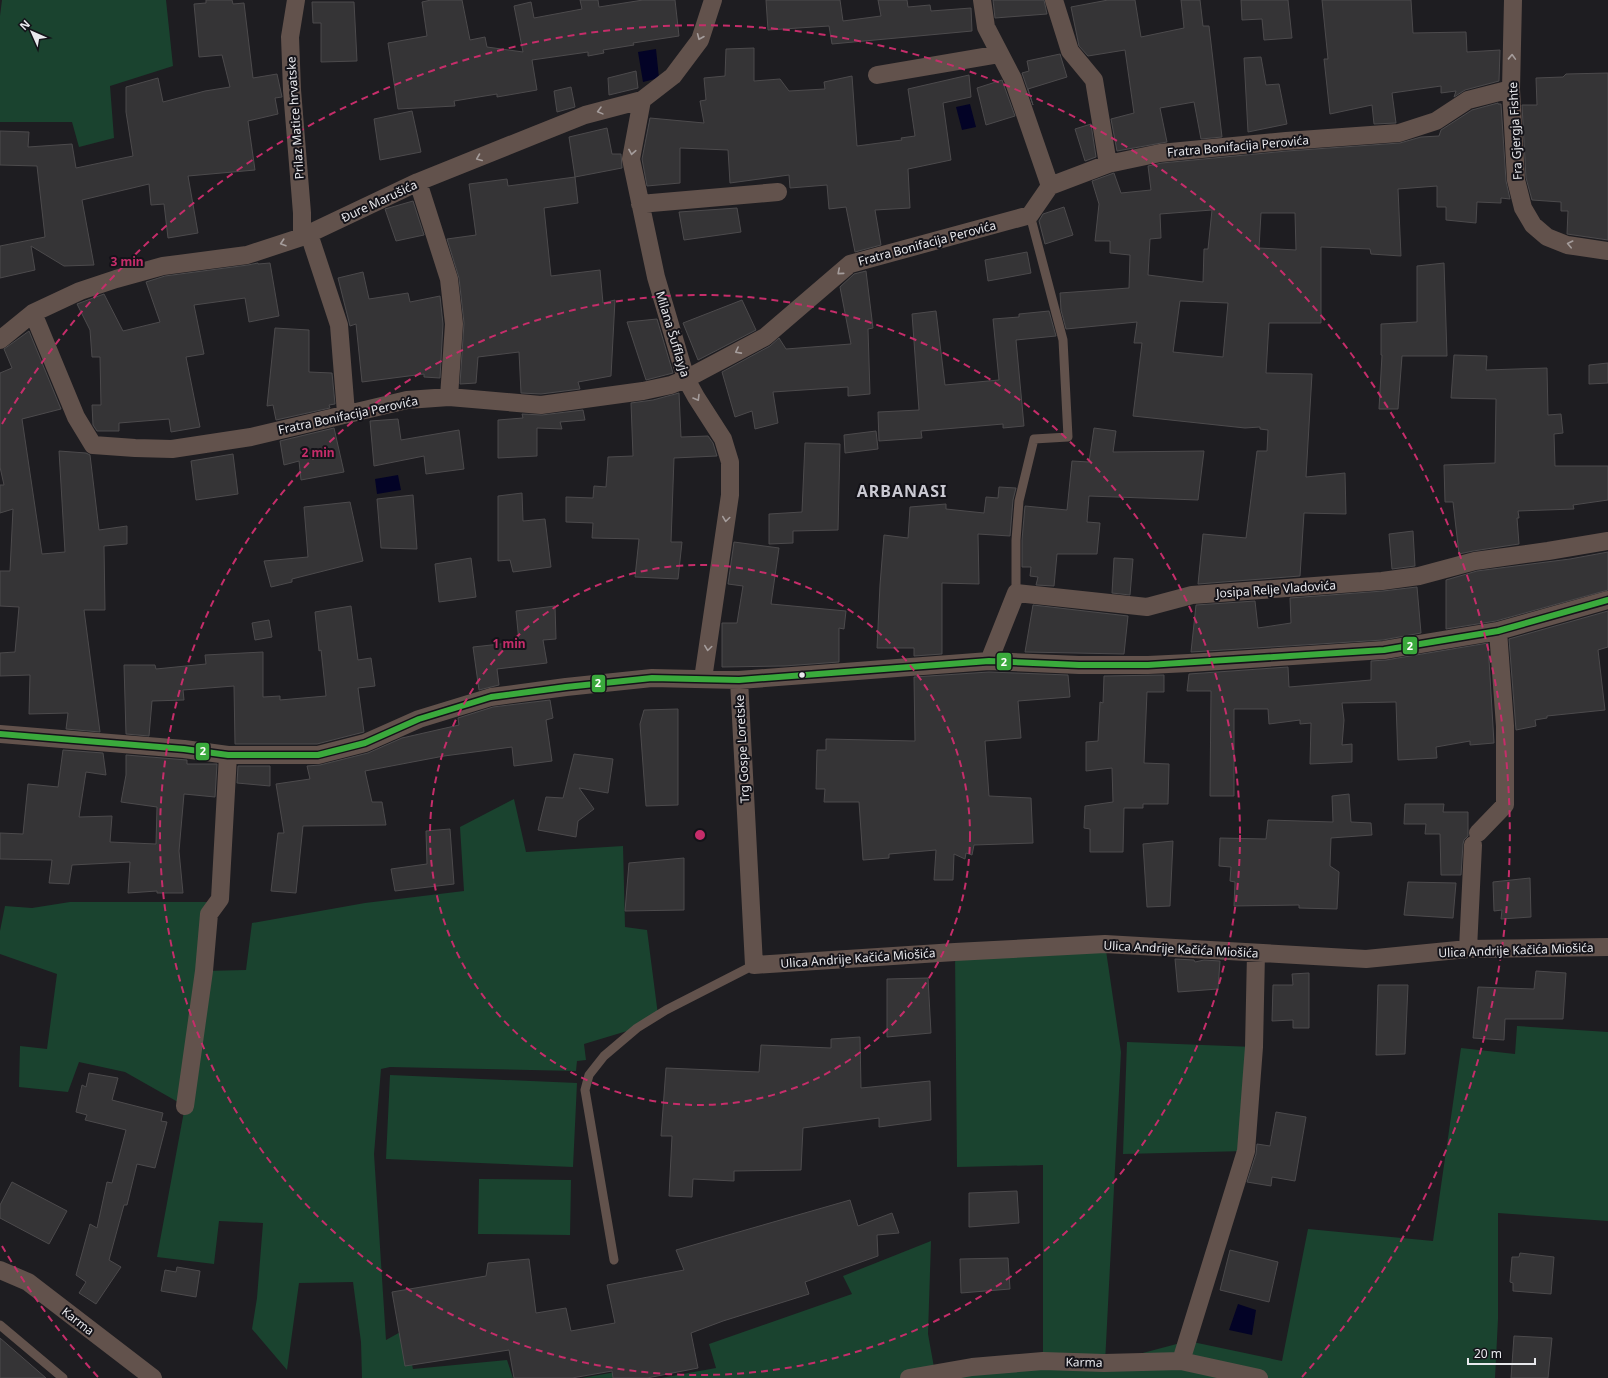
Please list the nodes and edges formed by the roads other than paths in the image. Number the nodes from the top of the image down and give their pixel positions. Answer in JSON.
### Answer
{"nodes":[{"id":1,"x":296,"y":0,"type":"edge"},
{"id":2,"x":713,"y":0,"type":"edge"},
{"id":3,"x":982,"y":0,"type":"edge"},
{"id":4,"x":1054,"y":0,"type":"edge"},
{"id":5,"x":1513,"y":0,"type":"edge"},
{"id":6,"x":1000,"y":54,"type":"junction"},
{"id":7,"x":877,"y":75,"type":"dead end"},
{"id":8,"x":1511,"y":89,"type":"junction"},
{"id":9,"x":642,"y":100,"type":"junction"},
{"id":10,"x":1108,"y":164,"type":"junction"},
{"id":11,"x":418,"y":182,"type":"junction"},
{"id":12,"x":1050,"y":186,"type":"junction"},
{"id":13,"x":778,"y":192,"type":"dead end"},
{"id":14,"x":640,"y":204,"type":"junction"},
{"id":15,"x":1030,"y":215,"type":"junction"},
{"id":16,"x":305,"y":235,"type":"junction"},
{"id":17,"x":1608,"y":251,"type":"edge"},
{"id":18,"x":33,"y":313,"type":"junction"},
{"id":19,"x":0,"y":340,"type":"edge"},
{"id":20,"x":686,"y":379,"type":"junction"},
{"id":21,"x":449,"y":397,"type":"junction"},
{"id":22,"x":346,"y":413,"type":"junction"},
{"id":23,"x":1608,"y":541,"type":"edge"},
{"id":24,"x":1016,"y":593,"type":"junction"},
{"id":25,"x":1608,"y":600,"type":"edge"},
{"id":26,"x":1498,"y":631,"type":"junction"},
{"id":27,"x":989,"y":661,"type":"junction"},
{"id":28,"x":703,"y":679,"type":"junction"},
{"id":29,"x":739,"y":680,"type":"junction"},
{"id":30,"x":0,"y":734,"type":"edge"},
{"id":31,"x":228,"y":755,"type":"junction"},
{"id":32,"x":1608,"y":947,"type":"edge"},
{"id":33,"x":1468,"y":949,"type":"junction"},
{"id":34,"x":1256,"y":953,"type":"junction"},
{"id":35,"x":754,"y":965,"type":"junction"},
{"id":36,"x":185,"y":1106,"type":"dead end"},
{"id":37,"x":614,"y":1260,"type":"dead end"},
{"id":38,"x":0,"y":1270,"type":"edge"},
{"id":39,"x":0,"y":1325,"type":"edge"},
{"id":40,"x":1181,"y":1362,"type":"junction"},
{"id":41,"x":63,"y":1378,"type":"edge"},
{"id":42,"x":153,"y":1378,"type":"edge"},
{"id":43,"x":909,"y":1378,"type":"edge"},
{"id":44,"x":1258,"y":1378,"type":"edge"}],
"edges":[{"from":1,"to":16,"type":"street","name":"Prilaz Matice hrvatske"},
{"from":2,"to":9,"type":"street","name":"Đure Marušića","one_way":true},
{"from":3,"to":6,"type":"street"},
{"from":4,"to":10,"type":"street"},
{"from":8,"to":5,"type":"street","name":"Fra Gjergja Fishte","one_way":true},
{"from":6,"to":7,"type":"street"},
{"from":6,"to":12,"type":"street"},
{"from":8,"to":10,"type":"street","name":"Fratra Bonifacija Perovića"},
{"from":17,"to":8,"type":"street","name":"Fra Gjergja Fishte","one_way":true},
{"from":9,"to":11,"type":"street","name":"Đure Marušića","one_way":true},
{"from":9,"to":14,"type":"street","name":"Milana Šufflayja","one_way":true},
{"from":10,"to":12,"type":"street","name":"Fratra Bonifacija Perovića"},
{"from":11,"to":16,"type":"street","name":"Đure Marušića"},
{"from":11,"to":21,"type":"street"},
{"from":12,"to":15,"type":"street"},
{"from":13,"to":14,"type":"street"},
{"from":14,"to":20,"type":"street","name":"Milana Šufflayja"},
{"from":15,"to":20,"type":"street","name":"Fratra Bonifacija Perovića","one_way":true},
{"from":15,"to":24,"type":"lane"},
{"from":16,"to":18,"type":"street","name":"Đure Marušića","one_way":true},
{"from":16,"to":22,"type":"street","name":"Prilaz Matice hrvatske"},
{"from":18,"to":19,"type":"street","name":"Đure Marušića"},
{"from":18,"to":22,"type":"street","name":"Fratra Bonifacija Perovića"},
{"from":20,"to":21,"type":"street","name":"Fratra Bonifacija Perovića"},
{"from":20,"to":28,"type":"street","name":"Milana Šufflayja","one_way":true},
{"from":21,"to":22,"type":"street","name":"Fratra Bonifacija Perovića"},
{"from":23,"to":24,"type":"street","name":"Josipa Relje Vladovića"},
{"from":24,"to":27,"type":"street"},
{"from":25,"to":26,"type":"street","name":"Trg Gospe Loretske"},
{"from":26,"to":27,"type":"street","name":"Trg Gospe Loretske"},
{"from":26,"to":33,"type":"street"},
{"from":27,"to":29,"type":"street","name":"Trg Gospe Loretske"},
{"from":28,"to":29,"type":"street"},
{"from":28,"to":31,"type":"street"},
{"from":29,"to":35,"type":"street","name":"Trg Gospe Loretske"},
{"from":30,"to":31,"type":"street"},
{"from":31,"to":36,"type":"street"},
{"from":32,"to":33,"type":"street","name":"Ulica Andrije Kačića Miošića"},
{"from":33,"to":34,"type":"street","name":"Ulica Andrije Kačića Miošića"},
{"from":34,"to":35,"type":"street","name":"Ulica Andrije Kačića Miošića"},
{"from":34,"to":40,"type":"street"},
{"from":35,"to":37,"type":"lane"},
{"from":38,"to":42,"type":"street","name":"Karma"},
{"from":39,"to":41,"type":"lane"},
{"from":40,"to":43,"type":"street","name":"Karma"},
{"from":40,"to":44,"type":"street","name":"Karma"}]}
